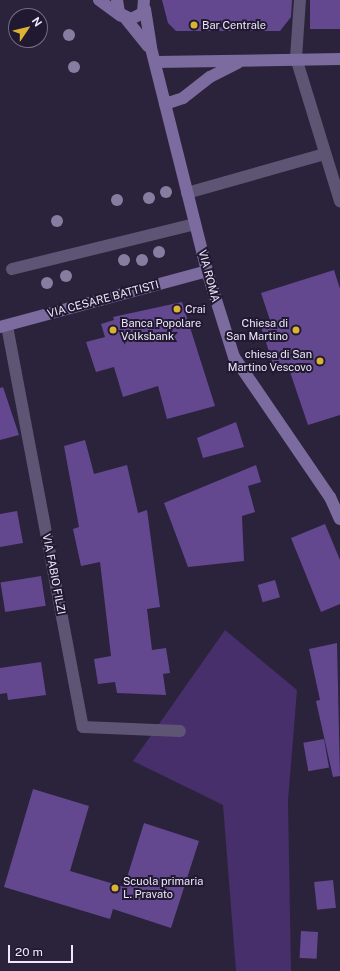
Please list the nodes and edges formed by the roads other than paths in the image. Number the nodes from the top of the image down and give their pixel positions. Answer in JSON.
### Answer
{"nodes":[{"id":1,"x":99,"y":0,"type":"edge"},
{"id":2,"x":117,"y":0,"type":"edge"},
{"id":3,"x":300,"y":0,"type":"edge"},
{"id":4,"x":145,"y":4,"type":"edge"},
{"id":5,"x":124,"y":18,"type":"junction"},
{"id":6,"x":153,"y":58,"type":"junction"},
{"id":7,"x":296,"y":58,"type":"junction"},
{"id":8,"x":340,"y":59,"type":"edge"},
{"id":9,"x":244,"y":61,"type":"junction"},
{"id":10,"x":165,"y":104,"type":"junction"},
{"id":11,"x":325,"y":154,"type":"junction"},
{"id":12,"x":188,"y":193,"type":"junction"},
{"id":13,"x":340,"y":201,"type":"edge"},
{"id":14,"x":195,"y":224,"type":"junction"},
{"id":15,"x":12,"y":269,"type":"dead end"},
{"id":16,"x":207,"y":271,"type":"junction"},
{"id":17,"x":4,"y":326,"type":"edge"},
{"id":18,"x":340,"y":519,"type":"edge"},
{"id":19,"x":180,"y":731,"type":"dead end"}],
"edges":[{"from":1,"to":5,"type":"street"},
{"from":2,"to":5,"type":"street"},
{"from":3,"to":7,"type":"street"},
{"from":4,"to":5,"type":"street"},
{"from":4,"to":6,"type":"street","name":"VIA ROMA"},
{"from":5,"to":6,"type":"street","name":"VIA ROMA"},
{"from":6,"to":9,"type":"street"},
{"from":6,"to":10,"type":"street","name":"VIA ROMA"},
{"from":7,"to":8,"type":"street"},
{"from":7,"to":9,"type":"street"},
{"from":7,"to":11,"type":"street"},
{"from":9,"to":10,"type":"street"},
{"from":10,"to":12,"type":"street","name":"VIA ROMA"},
{"from":11,"to":12,"type":"street"},
{"from":11,"to":13,"type":"street"},
{"from":12,"to":14,"type":"street","name":"VIA ROMA"},
{"from":14,"to":15,"type":"street"},
{"from":14,"to":16,"type":"street","name":"VIA ROMA"},
{"from":16,"to":17,"type":"street","name":"VIA CESARE BATTISTI"},
{"from":16,"to":18,"type":"street","name":"VIA ROMA"},
{"from":17,"to":19,"type":"street","name":"VIA FABIO FILZI"}]}
